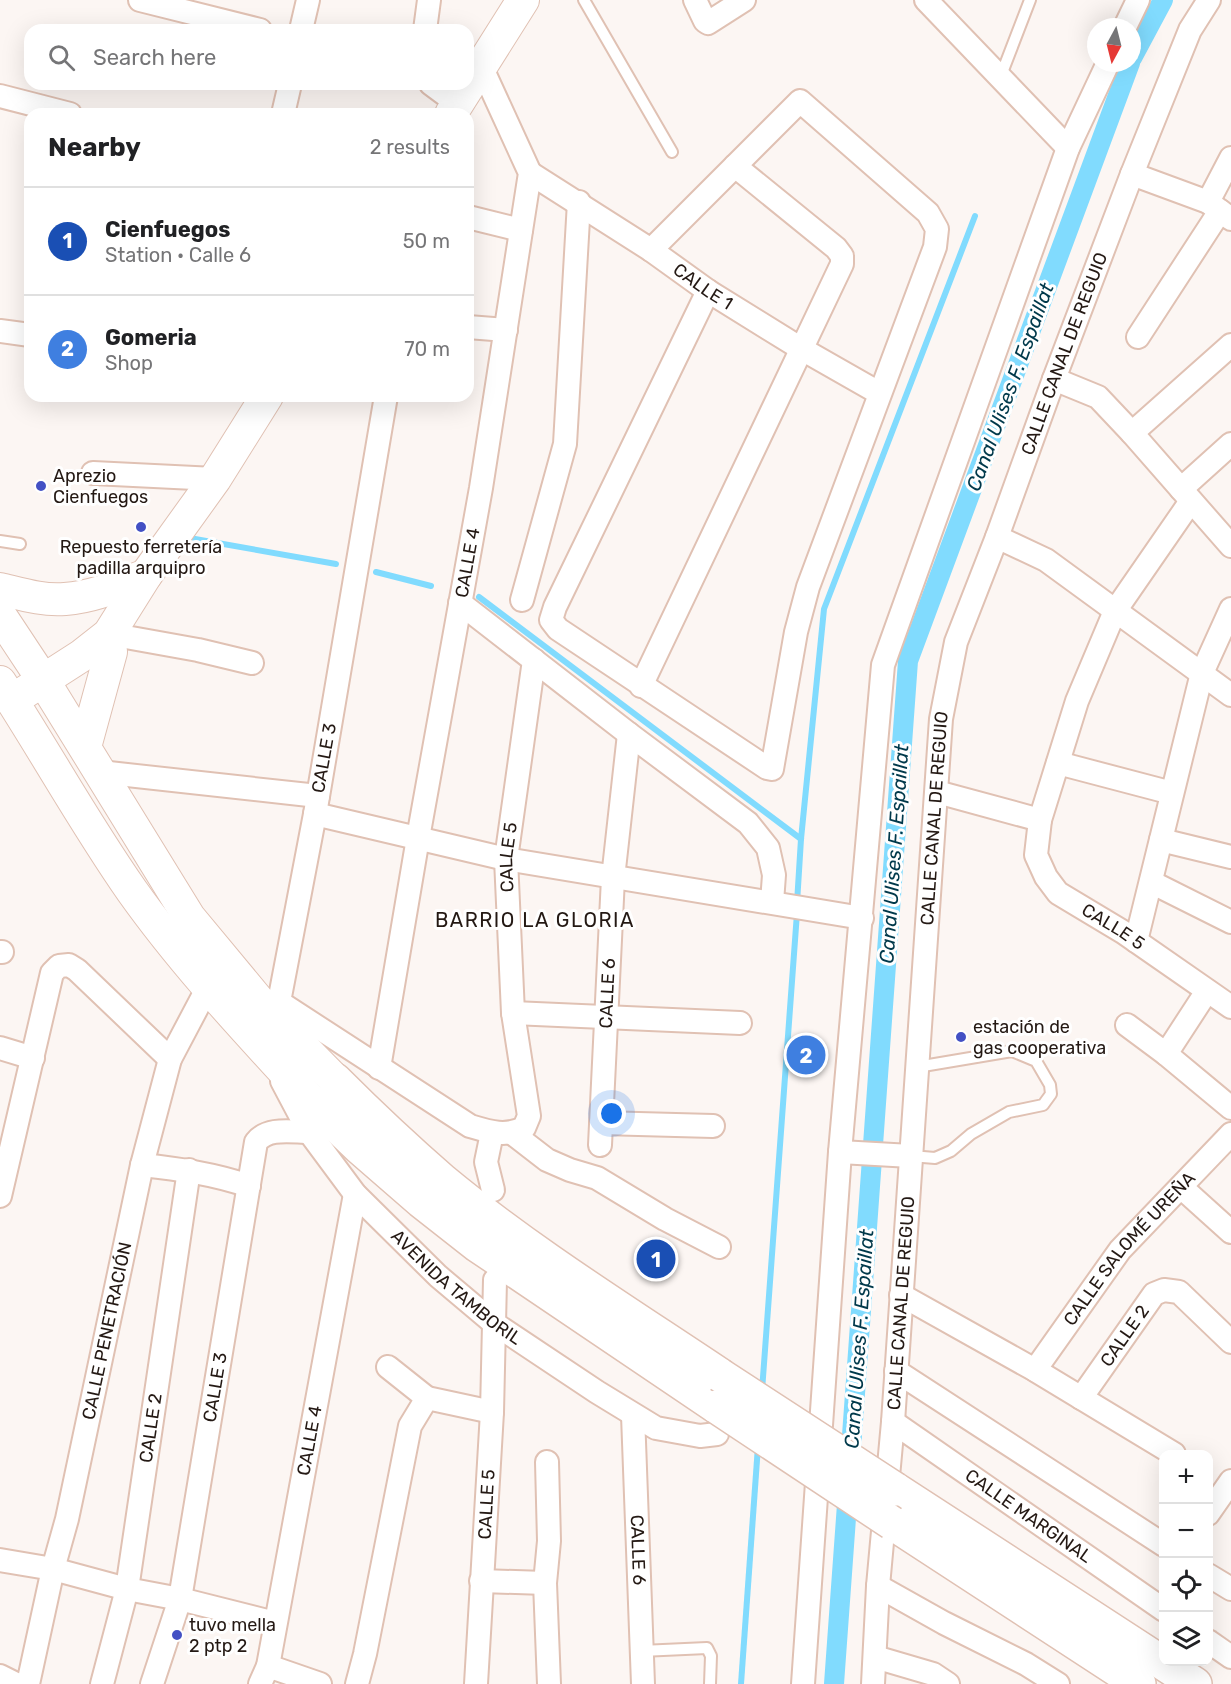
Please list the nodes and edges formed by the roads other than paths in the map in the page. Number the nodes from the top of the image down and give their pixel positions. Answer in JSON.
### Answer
{"nodes":[{"id":1,"x":140,"y":0,"type":"edge"},
{"id":2,"x":308,"y":0,"type":"edge"},
{"id":3,"x":429,"y":0,"type":"edge"},
{"id":4,"x":523,"y":0,"type":"edge"},
{"id":5,"x":584,"y":0,"type":"edge"},
{"id":6,"x":694,"y":0,"type":"edge"},
{"id":7,"x":744,"y":0,"type":"edge"},
{"id":8,"x":926,"y":0,"type":"edge"},
{"id":9,"x":1030,"y":0,"type":"edge"},
{"id":10,"x":1138,"y":0,"type":"edge"},
{"id":11,"x":1209,"y":0,"type":"edge"},
{"id":12,"x":177,"y":4,"type":"edge"},
{"id":13,"x":1129,"y":18,"type":"edge"},
{"id":14,"x":241,"y":24,"type":"edge"},
{"id":15,"x":302,"y":24,"type":"edge"},
{"id":16,"x":426,"y":24,"type":"edge"},
{"id":17,"x":481,"y":66,"type":"junction"},
{"id":18,"x":1104,"y":72,"type":"edge"},
{"id":19,"x":474,"y":77,"type":"edge"},
{"id":20,"x":1000,"y":78,"type":"junction"},
{"id":21,"x":289,"y":90,"type":"edge"},
{"id":22,"x":437,"y":90,"type":"edge"},
{"id":23,"x":466,"y":90,"type":"edge"},
{"id":24,"x":0,"y":96,"type":"edge"},
{"id":25,"x":47,"y":108,"type":"edge"},
{"id":26,"x":284,"y":108,"type":"edge"},
{"id":27,"x":453,"y":108,"type":"edge"},
{"id":28,"x":455,"y":108,"type":"edge"},
{"id":29,"x":1068,"y":148,"type":"junction"},
{"id":30,"x":672,"y":152,"type":"dead end"},
{"id":31,"x":1231,"y":158,"type":"edge"},
{"id":32,"x":735,"y":166,"type":"junction"},
{"id":33,"x":530,"y":173,"type":"junction"},
{"id":34,"x":1132,"y":174,"type":"junction"},
{"id":35,"x":579,"y":202,"type":"junction"},
{"id":36,"x":1220,"y":211,"type":"edge"},
{"id":37,"x":474,"y":218,"type":"edge"},
{"id":38,"x":521,"y":230,"type":"junction"},
{"id":39,"x":651,"y":250,"type":"junction"},
{"id":40,"x":708,"y":291,"type":"junction"},
{"id":41,"x":474,"y":327,"type":"edge"},
{"id":42,"x":506,"y":330,"type":"junction"},
{"id":43,"x":0,"y":331,"type":"edge"},
{"id":44,"x":24,"y":334,"type":"edge"},
{"id":45,"x":1138,"y":337,"type":"dead end"},
{"id":46,"x":1231,"y":345,"type":"edge"},
{"id":47,"x":800,"y":348,"type":"junction"},
{"id":48,"x":1054,"y":379,"type":"junction"},
{"id":49,"x":879,"y":393,"type":"junction"},
{"id":50,"x":263,"y":402,"type":"edge"},
{"id":51,"x":385,"y":402,"type":"edge"},
{"id":52,"x":1132,"y":433,"type":"junction"},
{"id":53,"x":1231,"y":444,"type":"edge"},
{"id":54,"x":93,"y":473,"type":"dead end"},
{"id":55,"x":215,"y":479,"type":"junction"},
{"id":56,"x":1186,"y":495,"type":"junction"},
{"id":57,"x":997,"y":537,"type":"junction"},
{"id":58,"x":0,"y":541,"type":"edge"},
{"id":59,"x":20,"y":544,"type":"dead end"},
{"id":60,"x":1231,"y":546,"type":"edge"},
{"id":61,"x":146,"y":575,"type":"junction"},
{"id":62,"x":0,"y":589,"type":"edge"},
{"id":63,"x":522,"y":600,"type":"dead end"},
{"id":64,"x":460,"y":603,"type":"junction"},
{"id":65,"x":1231,"y":609,"type":"edge"},
{"id":66,"x":1115,"y":611,"type":"junction"},
{"id":67,"x":0,"y":615,"type":"edge"},
{"id":68,"x":108,"y":634,"type":"junction"},
{"id":69,"x":534,"y":660,"type":"junction"},
{"id":70,"x":252,"y":663,"type":"dead end"},
{"id":71,"x":1202,"y":673,"type":"junction"},
{"id":72,"x":43,"y":680,"type":"junction"},
{"id":73,"x":641,"y":686,"type":"junction"},
{"id":74,"x":5,"y":693,"type":"edge"},
{"id":75,"x":1231,"y":695,"type":"edge"},
{"id":76,"x":629,"y":734,"type":"junction"},
{"id":77,"x":93,"y":760,"type":"junction"},
{"id":78,"x":1058,"y":763,"type":"junction"},
{"id":79,"x":937,"y":792,"type":"junction"},
{"id":80,"x":1172,"y":793,"type":"junction"},
{"id":81,"x":316,"y":805,"type":"junction"},
{"id":82,"x":1040,"y":820,"type":"junction"},
{"id":83,"x":418,"y":838,"type":"junction"},
{"id":84,"x":1161,"y":840,"type":"junction"},
{"id":85,"x":1231,"y":857,"type":"edge"},
{"id":86,"x":506,"y":860,"type":"junction"},
{"id":87,"x":613,"y":878,"type":"junction"},
{"id":88,"x":1151,"y":882,"type":"junction"},
{"id":89,"x":779,"y":904,"type":"junction"},
{"id":90,"x":862,"y":918,"type":"junction"},
{"id":91,"x":1231,"y":922,"type":"edge"},
{"id":92,"x":1136,"y":941,"type":"junction"},
{"id":93,"x":208,"y":987,"type":"junction"},
{"id":94,"x":1207,"y":991,"type":"junction"},
{"id":95,"x":273,"y":1006,"type":"junction"},
{"id":96,"x":1231,"y":1007,"type":"edge"},
{"id":97,"x":513,"y":1013,"type":"junction"},
{"id":98,"x":604,"y":1017,"type":"junction"},
{"id":99,"x":740,"y":1023,"type":"dead end"},
{"id":100,"x":1127,"y":1025,"type":"dead end"},
{"id":101,"x":0,"y":1048,"type":"edge"},
{"id":102,"x":1166,"y":1054,"type":"junction"},
{"id":103,"x":33,"y":1058,"type":"junction"},
{"id":104,"x":170,"y":1059,"type":"junction"},
{"id":105,"x":917,"y":1067,"type":"junction"},
{"id":106,"x":379,"y":1068,"type":"junction"},
{"id":107,"x":319,"y":1105,"type":"junction"},
{"id":108,"x":1231,"y":1108,"type":"edge"},
{"id":109,"x":713,"y":1126,"type":"dead end"},
{"id":110,"x":502,"y":1133,"type":"junction"},
{"id":111,"x":1231,"y":1134,"type":"edge"},
{"id":112,"x":848,"y":1152,"type":"junction"},
{"id":113,"x":905,"y":1156,"type":"junction"},
{"id":114,"x":142,"y":1164,"type":"junction"},
{"id":115,"x":189,"y":1170,"type":"junction"},
{"id":116,"x":249,"y":1186,"type":"junction"},
{"id":117,"x":1181,"y":1186,"type":"junction"},
{"id":118,"x":493,"y":1190,"type":"dead end"},
{"id":119,"x":355,"y":1194,"type":"junction"},
{"id":120,"x":0,"y":1196,"type":"edge"},
{"id":121,"x":1231,"y":1232,"type":"edge"},
{"id":122,"x":718,"y":1247,"type":"dead end"},
{"id":123,"x":495,"y":1280,"type":"dead end"},
{"id":124,"x":901,"y":1295,"type":"junction"},
{"id":125,"x":495,"y":1324,"type":"junction"},
{"id":126,"x":1231,"y":1342,"type":"edge"},
{"id":127,"x":388,"y":1367,"type":"dead end"},
{"id":128,"x":1035,"y":1370,"type":"junction"},
{"id":129,"x":896,"y":1371,"type":"junction"},
{"id":130,"x":427,"y":1398,"type":"junction"},
{"id":131,"x":1081,"y":1398,"type":"junction"},
{"id":132,"x":492,"y":1412,"type":"junction"},
{"id":133,"x":633,"y":1415,"type":"junction"},
{"id":134,"x":717,"y":1421,"type":"junction"},
{"id":135,"x":893,"y":1422,"type":"junction"},
{"id":136,"x":1166,"y":1450,"type":"edge"},
{"id":137,"x":547,"y":1462,"type":"dead end"},
{"id":138,"x":1222,"y":1481,"type":"edge"},
{"id":139,"x":1213,"y":1504,"type":"edge"},
{"id":140,"x":1159,"y":1542,"type":"edge"},
{"id":141,"x":0,"y":1560,"type":"edge"},
{"id":142,"x":53,"y":1569,"type":"junction"},
{"id":143,"x":1213,"y":1578,"type":"edge"},
{"id":144,"x":481,"y":1581,"type":"junction"},
{"id":145,"x":545,"y":1583,"type":"junction"},
{"id":146,"x":878,"y":1586,"type":"junction"},
{"id":147,"x":127,"y":1589,"type":"junction"},
{"id":148,"x":1231,"y":1589,"type":"edge"},
{"id":149,"x":180,"y":1599,"type":"junction"},
{"id":150,"x":1159,"y":1607,"type":"edge"},
{"id":151,"x":275,"y":1623,"type":"junction"},
{"id":152,"x":1213,"y":1644,"type":"edge"},
{"id":153,"x":641,"y":1651,"type":"junction"},
{"id":154,"x":875,"y":1657,"type":"junction"},
{"id":155,"x":1231,"y":1657,"type":"edge"},
{"id":156,"x":264,"y":1675,"type":"edge"},
{"id":157,"x":0,"y":1676,"type":"edge"},
{"id":158,"x":16,"y":1684,"type":"edge"},
{"id":159,"x":28,"y":1684,"type":"edge"},
{"id":160,"x":102,"y":1684,"type":"edge"},
{"id":161,"x":152,"y":1684,"type":"edge"},
{"id":162,"x":320,"y":1684,"type":"edge"},
{"id":163,"x":357,"y":1684,"type":"edge"},
{"id":164,"x":476,"y":1684,"type":"edge"},
{"id":165,"x":549,"y":1684,"type":"edge"},
{"id":166,"x":643,"y":1684,"type":"edge"},
{"id":167,"x":710,"y":1684,"type":"edge"},
{"id":168,"x":802,"y":1684,"type":"edge"},
{"id":169,"x":873,"y":1684,"type":"edge"},
{"id":170,"x":948,"y":1684,"type":"edge"},
{"id":171,"x":1058,"y":1684,"type":"edge"},
{"id":172,"x":1139,"y":1684,"type":"edge"},
{"id":173,"x":1195,"y":1684,"type":"edge"}],
"edges":[{"from":1,"to":12,"type":"street"},
{"from":2,"to":15,"type":"street"},
{"from":3,"to":16,"type":"street"},
{"from":4,"to":17,"type":"main road"},
{"from":5,"to":30,"type":"lane"},
{"from":6,"to":7,"type":"street"},
{"from":8,"to":20,"type":"street"},
{"from":9,"to":20,"type":"lane"},
{"from":10,"to":13,"type":"street"},
{"from":11,"to":34,"type":"street","name":"CALLE CANAL DE REGUIO"},
{"from":12,"to":14,"type":"street"},
{"from":17,"to":19,"type":"main road"},
{"from":17,"to":33,"type":"street"},
{"from":18,"to":29,"type":"street"},
{"from":20,"to":29,"type":"street"},
{"from":21,"to":26,"type":"street"},
{"from":22,"to":27,"type":"street"},
{"from":23,"to":28,"type":"main road"},
{"from":24,"to":25,"type":"street"},
{"from":29,"to":90,"type":"street"},
{"from":31,"to":36,"type":"street"},
{"from":32,"to":39,"type":"street"},
{"from":32,"to":47,"type":"street"},
{"from":32,"to":49,"type":"street"},
{"from":33,"to":35,"type":"street","name":"CALLE 1"},
{"from":33,"to":38,"type":"street","name":"CALLE 4"},
{"from":34,"to":36,"type":"street"},
{"from":34,"to":48,"type":"street","name":"CALLE CANAL DE REGUIO"},
{"from":35,"to":39,"type":"street","name":"CALLE 1"},
{"from":35,"to":63,"type":"street"},
{"from":36,"to":45,"type":"street"},
{"from":37,"to":38,"type":"street"},
{"from":38,"to":42,"type":"street","name":"CALLE 4"},
{"from":39,"to":40,"type":"street","name":"CALLE 1"},
{"from":40,"to":47,"type":"street","name":"CALLE 1"},
{"from":40,"to":73,"type":"street"},
{"from":41,"to":42,"type":"street"},
{"from":42,"to":64,"type":"street","name":"CALLE 4"},
{"from":43,"to":44,"type":"street"},
{"from":46,"to":52,"type":"street"},
{"from":47,"to":49,"type":"street","name":"CALLE 1"},
{"from":47,"to":73,"type":"street"},
{"from":48,"to":52,"type":"street"},
{"from":48,"to":57,"type":"street","name":"CALLE CANAL DE REGUIO"},
{"from":49,"to":73,"type":"street"},
{"from":50,"to":55,"type":"main road"},
{"from":51,"to":81,"type":"street","name":"CALLE 3"},
{"from":52,"to":56,"type":"street"},
{"from":53,"to":56,"type":"street","name":"CALLE 5"},
{"from":54,"to":55,"type":"street"},
{"from":55,"to":61,"type":"main road"},
{"from":56,"to":60,"type":"street"},
{"from":56,"to":66,"type":"street","name":"CALLE 5"},
{"from":57,"to":66,"type":"street"},
{"from":57,"to":79,"type":"street","name":"CALLE CANAL DE REGUIO"},
{"from":58,"to":59,"type":"lane"},
{"from":61,"to":62,"type":"main road"},
{"from":61,"to":68,"type":"main road"},
{"from":64,"to":69,"type":"street"},
{"from":64,"to":83,"type":"street","name":"CALLE 4"},
{"from":65,"to":71,"type":"street"},
{"from":66,"to":71,"type":"street"},
{"from":66,"to":78,"type":"street","name":"CALLE 5"},
{"from":67,"to":72,"type":"main road"},
{"from":68,"to":70,"type":"street"},
{"from":68,"to":72,"type":"main road"},
{"from":68,"to":77,"type":"main road"},
{"from":69,"to":76,"type":"street"},
{"from":69,"to":86,"type":"street","name":"CALLE 5"},
{"from":71,"to":75,"type":"street"},
{"from":71,"to":80,"type":"street"},
{"from":72,"to":74,"type":"main road"},
{"from":72,"to":77,"type":"main road"},
{"from":74,"to":93,"type":"main road"},
{"from":76,"to":87,"type":"street","name":"CALLE 6"},
{"from":76,"to":89,"type":"street"},
{"from":77,"to":81,"type":"street"},
{"from":77,"to":95,"type":"main road"},
{"from":78,"to":80,"type":"street"},
{"from":78,"to":82,"type":"street","name":"CALLE 5"},
{"from":79,"to":82,"type":"street"},
{"from":79,"to":105,"type":"street","name":"CALLE CANAL DE REGUIO"},
{"from":80,"to":84,"type":"street"},
{"from":81,"to":83,"type":"street"},
{"from":81,"to":95,"type":"street","name":"CALLE 3"},
{"from":82,"to":92,"type":"street","name":"CALLE 5"},
{"from":83,"to":86,"type":"street"},
{"from":83,"to":106,"type":"street","name":"CALLE 4"},
{"from":84,"to":85,"type":"street"},
{"from":84,"to":88,"type":"street"},
{"from":86,"to":87,"type":"street"},
{"from":86,"to":97,"type":"street","name":"CALLE 5"},
{"from":87,"to":89,"type":"street"},
{"from":87,"to":98,"type":"street","name":"CALLE 6"},
{"from":88,"to":91,"type":"street"},
{"from":88,"to":92,"type":"street"},
{"from":89,"to":90,"type":"street"},
{"from":90,"to":112,"type":"street"},
{"from":92,"to":94,"type":"street","name":"CALLE 5"},
{"from":93,"to":104,"type":"street","name":"CALLE PENETRACIÓN"},
{"from":93,"to":107,"type":"main road"},
{"from":94,"to":96,"type":"street","name":"CALLE 5"},
{"from":94,"to":102,"type":"street"},
{"from":95,"to":106,"type":"street"},
{"from":95,"to":107,"type":"main road"},
{"from":97,"to":98,"type":"street"},
{"from":97,"to":110,"type":"street","name":"CALLE 5"},
{"from":98,"to":99,"type":"street"},
{"from":98,"to":109,"type":"street","name":"CALLE 6"},
{"from":100,"to":102,"type":"street"},
{"from":101,"to":103,"type":"street"},
{"from":102,"to":108,"type":"street"},
{"from":103,"to":104,"type":"street"},
{"from":103,"to":120,"type":"street"},
{"from":104,"to":114,"type":"street","name":"CALLE PENETRACIÓN"},
{"from":105,"to":113,"type":"street","name":"CALLE CANAL DE REGUIO"},
{"from":105,"to":113,"type":"lane"},
{"from":106,"to":110,"type":"street"},
{"from":107,"to":116,"type":"street","name":"CALLE 3"},
{"from":107,"to":119,"type":"street","name":"AVENIDA TAMBORIL"},
{"from":107,"to":134,"type":"highway"},
{"from":107,"to":173,"type":"highway","bridge":true},
{"from":110,"to":118,"type":"street"},
{"from":110,"to":122,"type":"street"},
{"from":111,"to":117,"type":"street","name":"CALLE SALOMÉ UREÑA"},
{"from":112,"to":113,"type":"street"},
{"from":112,"to":168,"type":"street"},
{"from":113,"to":124,"type":"street","name":"CALLE CANAL DE REGUIO"},
{"from":114,"to":115,"type":"street"},
{"from":114,"to":142,"type":"street","name":"CALLE PENETRACIÓN"},
{"from":115,"to":116,"type":"street"},
{"from":115,"to":147,"type":"street","name":"CALLE 2"},
{"from":116,"to":149,"type":"street","name":"CALLE 3"},
{"from":117,"to":121,"type":"street"},
{"from":117,"to":128,"type":"street","name":"CALLE SALOMÉ UREÑA"},
{"from":119,"to":125,"type":"street","name":"AVENIDA TAMBORIL"},
{"from":119,"to":151,"type":"street","name":"CALLE 4"},
{"from":123,"to":125,"type":"street","name":"CALLE 5"},
{"from":124,"to":128,"type":"street"},
{"from":124,"to":129,"type":"street","name":"CALLE CANAL DE REGUIO"},
{"from":125,"to":132,"type":"street","name":"CALLE 5"},
{"from":125,"to":133,"type":"street","name":"AVENIDA TAMBORIL"},
{"from":126,"to":131,"type":"street","name":"CALLE 2"},
{"from":127,"to":130,"type":"street"},
{"from":128,"to":131,"type":"street"},
{"from":129,"to":135,"type":"street","name":"CALLE CANAL DE REGUIO"},
{"from":129,"to":140,"type":"street"},
{"from":130,"to":132,"type":"street"},
{"from":130,"to":163,"type":"street"},
{"from":131,"to":136,"type":"street"},
{"from":132,"to":144,"type":"street","name":"CALLE 5"},
{"from":133,"to":134,"type":"street","name":"AVENIDA TAMBORIL"},
{"from":133,"to":153,"type":"street","name":"CALLE 6"},
{"from":134,"to":172,"type":"highway","bridge":true},
{"from":135,"to":146,"type":"street","name":"CALLE CANAL DE REGUIO"},
{"from":135,"to":150,"type":"street","name":"CALLE MARGINAL"},
{"from":137,"to":145,"type":"street"},
{"from":138,"to":139,"type":"street"},
{"from":141,"to":142,"type":"street"},
{"from":142,"to":147,"type":"street"},
{"from":142,"to":159,"type":"street","name":"CALLE PENETRACIÓN"},
{"from":143,"to":148,"type":"street"},
{"from":144,"to":145,"type":"street"},
{"from":144,"to":164,"type":"street","name":"CALLE 5"},
{"from":145,"to":165,"type":"street"},
{"from":146,"to":154,"type":"street","name":"CALLE CANAL DE REGUIO"},
{"from":146,"to":171,"type":"street"},
{"from":147,"to":149,"type":"street"},
{"from":147,"to":160,"type":"street","name":"CALLE 2"},
{"from":149,"to":151,"type":"street"},
{"from":149,"to":161,"type":"street","name":"CALLE 3"},
{"from":151,"to":156,"type":"street","name":"CALLE 4"},
{"from":152,"to":155,"type":"street"},
{"from":153,"to":166,"type":"street","name":"CALLE 6"},
{"from":153,"to":167,"type":"lane"},
{"from":154,"to":169,"type":"street","name":"CALLE CANAL DE REGUIO"},
{"from":154,"to":170,"type":"street"},
{"from":156,"to":162,"type":"street"},
{"from":157,"to":158,"type":"street"}]}
